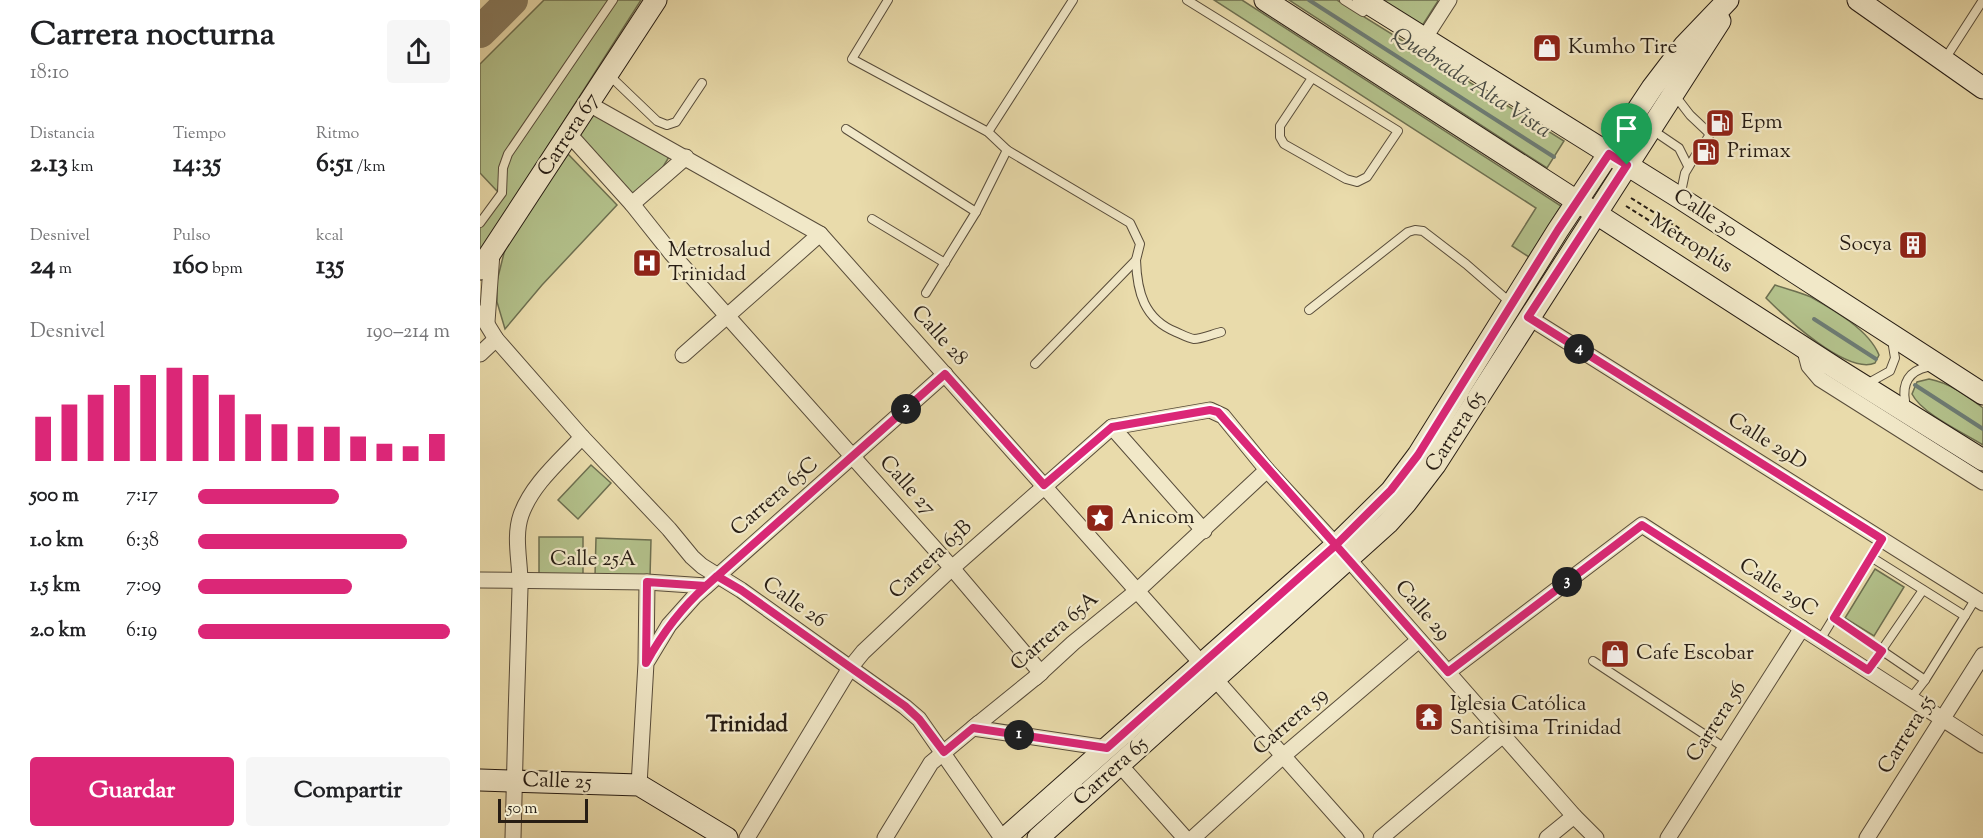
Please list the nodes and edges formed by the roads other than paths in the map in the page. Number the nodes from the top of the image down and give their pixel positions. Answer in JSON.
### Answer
{"nodes":[{"id":1,"x":613,"y":0,"type":"edge"},
{"id":2,"x":656,"y":0,"type":"edge"},
{"id":3,"x":888,"y":0,"type":"edge"},
{"id":4,"x":1073,"y":0,"type":"edge"},
{"id":5,"x":1187,"y":0,"type":"edge"},
{"id":6,"x":1265,"y":0,"type":"edge"},
{"id":7,"x":1280,"y":0,"type":"edge"},
{"id":8,"x":1344,"y":0,"type":"edge"},
{"id":9,"x":1363,"y":0,"type":"edge"},
{"id":10,"x":1730,"y":0,"type":"edge"},
{"id":11,"x":1858,"y":0,"type":"edge"},
{"id":12,"x":1983,"y":0,"type":"edge"},
{"id":13,"x":1447,"y":1,"type":"edge"},
{"id":14,"x":1374,"y":19,"type":"dead end"},
{"id":15,"x":1424,"y":39,"type":"junction"},
{"id":16,"x":1944,"y":60,"type":"junction"},
{"id":17,"x":608,"y":74,"type":"junction"},
{"id":18,"x":1312,"y":78,"type":"junction"},
{"id":19,"x":702,"y":83,"type":"dead end"},
{"id":20,"x":1983,"y":88,"type":"edge"},
{"id":21,"x":1672,"y":95,"type":"junction"},
{"id":22,"x":589,"y":104,"type":"junction"},
{"id":23,"x":1649,"y":128,"type":"junction"},
{"id":24,"x":846,"y":129,"type":"dead end"},
{"id":25,"x":988,"y":132,"type":"junction"},
{"id":26,"x":569,"y":134,"type":"junction"},
{"id":27,"x":1705,"y":142,"type":"dead end"},
{"id":28,"x":1007,"y":150,"type":"junction"},
{"id":29,"x":1697,"y":153,"type":"dead end"},
{"id":30,"x":686,"y":157,"type":"junction"},
{"id":31,"x":1614,"y":164,"type":"junction"},
{"id":32,"x":1688,"y":166,"type":"junction"},
{"id":33,"x":1579,"y":198,"type":"junction"},
{"id":34,"x":1680,"y":198,"type":"junction"},
{"id":35,"x":632,"y":204,"type":"junction"},
{"id":36,"x":1597,"y":210,"type":"junction"},
{"id":37,"x":976,"y":212,"type":"junction"},
{"id":38,"x":872,"y":219,"type":"dead end"},
{"id":39,"x":480,"y":223,"type":"edge"},
{"id":40,"x":820,"y":234,"type":"junction"},
{"id":41,"x":1136,"y":260,"type":"junction"},
{"id":42,"x":486,"y":261,"type":"edge"},
{"id":43,"x":945,"y":263,"type":"junction"},
{"id":44,"x":1802,"y":288,"type":"dead end"},
{"id":45,"x":926,"y":292,"type":"dead end"},
{"id":46,"x":1309,"y":310,"type":"dead end"},
{"id":47,"x":1520,"y":311,"type":"junction"},
{"id":48,"x":1768,"y":314,"type":"dead end"},
{"id":49,"x":727,"y":315,"type":"junction"},
{"id":50,"x":483,"y":317,"type":"edge"},
{"id":51,"x":1221,"y":332,"type":"dead end"},
{"id":52,"x":496,"y":339,"type":"junction"},
{"id":53,"x":1893,"y":346,"type":"junction"},
{"id":54,"x":1804,"y":347,"type":"junction"},
{"id":55,"x":480,"y":354,"type":"edge"},
{"id":56,"x":683,"y":355,"type":"dead end"},
{"id":57,"x":1035,"y":364,"type":"dead end"},
{"id":58,"x":1927,"y":368,"type":"junction"},
{"id":59,"x":945,"y":374,"type":"junction"},
{"id":60,"x":1863,"y":375,"type":"dead end"},
{"id":61,"x":1872,"y":381,"type":"junction"},
{"id":62,"x":1983,"y":394,"type":"edge"},
{"id":63,"x":1905,"y":401,"type":"junction"},
{"id":64,"x":1983,"y":404,"type":"edge"},
{"id":65,"x":1112,"y":427,"type":"junction"},
{"id":66,"x":582,"y":437,"type":"junction"},
{"id":67,"x":1983,"y":450,"type":"edge"},
{"id":68,"x":853,"y":457,"type":"junction"},
{"id":69,"x":1983,"y":460,"type":"edge"},
{"id":70,"x":1267,"y":470,"type":"junction"},
{"id":71,"x":1983,"y":482,"type":"edge"},
{"id":72,"x":1044,"y":485,"type":"junction"},
{"id":73,"x":1204,"y":531,"type":"junction"},
{"id":74,"x":1882,"y":539,"type":"junction"},
{"id":75,"x":1342,"y":552,"type":"junction"},
{"id":76,"x":1871,"y":557,"type":"junction"},
{"id":77,"x":951,"y":568,"type":"junction"},
{"id":78,"x":480,"y":580,"type":"edge"},
{"id":79,"x":520,"y":581,"type":"junction"},
{"id":80,"x":711,"y":581,"type":"junction"},
{"id":81,"x":647,"y":582,"type":"junction"},
{"id":82,"x":1138,"y":590,"type":"junction"},
{"id":83,"x":1923,"y":590,"type":"junction"},
{"id":84,"x":1979,"y":600,"type":"edge"},
{"id":85,"x":1965,"y":615,"type":"junction"},
{"id":86,"x":1834,"y":618,"type":"junction"},
{"id":87,"x":1802,"y":628,"type":"junction"},
{"id":88,"x":1419,"y":640,"type":"junction"},
{"id":89,"x":1820,"y":640,"type":"junction"},
{"id":90,"x":1882,"y":651,"type":"junction"},
{"id":91,"x":1983,"y":655,"type":"edge"},
{"id":92,"x":1593,"y":661,"type":"dead end"},
{"id":93,"x":646,"y":663,"type":"junction"},
{"id":94,"x":850,"y":668,"type":"junction"},
{"id":95,"x":1868,"y":670,"type":"junction"},
{"id":96,"x":1209,"y":671,"type":"junction"},
{"id":97,"x":1448,"y":672,"type":"junction"},
{"id":98,"x":1041,"y":673,"type":"junction"},
{"id":99,"x":1925,"y":680,"type":"junction"},
{"id":100,"x":1911,"y":698,"type":"junction"},
{"id":101,"x":1943,"y":719,"type":"junction"},
{"id":102,"x":973,"y":728,"type":"junction"},
{"id":103,"x":1503,"y":735,"type":"junction"},
{"id":104,"x":1983,"y":745,"type":"edge"},
{"id":105,"x":1725,"y":748,"type":"junction"},
{"id":106,"x":944,"y":752,"type":"junction"},
{"id":107,"x":1113,"y":756,"type":"junction"},
{"id":108,"x":1283,"y":756,"type":"junction"},
{"id":109,"x":480,"y":780,"type":"edge"},
{"id":110,"x":514,"y":781,"type":"junction"},
{"id":111,"x":639,"y":785,"type":"junction"},
{"id":112,"x":1574,"y":816,"type":"junction"},
{"id":113,"x":513,"y":838,"type":"edge"},
{"id":114,"x":727,"y":838,"type":"edge"},
{"id":115,"x":747,"y":838,"type":"edge"},
{"id":116,"x":885,"y":838,"type":"edge"},
{"id":117,"x":1004,"y":838,"type":"edge"},
{"id":118,"x":1038,"y":838,"type":"edge"},
{"id":119,"x":1185,"y":838,"type":"edge"},
{"id":120,"x":1193,"y":838,"type":"edge"},
{"id":121,"x":1356,"y":838,"type":"edge"},
{"id":122,"x":1381,"y":838,"type":"edge"},
{"id":123,"x":1548,"y":838,"type":"edge"},
{"id":124,"x":1596,"y":838,"type":"edge"},
{"id":125,"x":1668,"y":838,"type":"edge"},
{"id":126,"x":1867,"y":838,"type":"edge"}],
"edges":[{"from":1,"to":39,"type":"lane"},
{"from":2,"to":17,"type":"main road","name":"Carrera 67"},
{"from":3,"to":25,"type":"lane"},
{"from":4,"to":25,"type":"lane"},
{"from":5,"to":18,"type":"lane"},
{"from":6,"to":33,"type":"main road"},
{"from":7,"to":33,"type":"lane"},
{"from":8,"to":14,"type":"lane"},
{"from":9,"to":15,"type":"main road","name":"Calle 30"},
{"from":10,"to":21,"type":"main road","name":"Carrera 65"},
{"from":10,"to":31,"type":"main road","name":"Carrera 65"},
{"from":11,"to":16,"type":"main road"},
{"from":12,"to":16,"type":"lane"},
{"from":13,"to":15,"type":"street"},
{"from":15,"to":31,"type":"main road","name":"Calle 30"},
{"from":16,"to":20,"type":"main road"},
{"from":17,"to":19,"type":"lane"},
{"from":17,"to":22,"type":"main road","name":"Carrera 67"},
{"from":18,"to":18,"type":"lane"},
{"from":21,"to":23,"type":"main road","name":"Carrera 65"},
{"from":21,"to":27,"type":"lane"},
{"from":22,"to":26,"type":"main road","name":"Carrera 67"},
{"from":22,"to":30,"type":"street","name":"Calle 28"},
{"from":23,"to":31,"type":"main road","name":"Carrera 65"},
{"from":23,"to":32,"type":"lane"},
{"from":24,"to":37,"type":"lane"},
{"from":25,"to":28,"type":"lane"},
{"from":26,"to":35,"type":"street","name":"Calle 27"},
{"from":26,"to":42,"type":"main road","name":"Carrera 67"},
{"from":28,"to":37,"type":"lane"},
{"from":28,"to":41,"type":"lane"},
{"from":29,"to":32,"type":"lane"},
{"from":30,"to":35,"type":"street"},
{"from":30,"to":40,"type":"street","name":"Calle 28"},
{"from":31,"to":33,"type":"main road","name":"Carrera 65"},
{"from":31,"to":34,"type":"main road","name":"Calle 30"},
{"from":31,"to":36,"type":"main road","name":"Carrera 65"},
{"from":32,"to":34,"type":"lane"},
{"from":33,"to":36,"type":"main road"},
{"from":33,"to":47,"type":"main road","name":"Carrera 65"},
{"from":34,"to":62,"type":"main road","name":"Calle 30"},
{"from":35,"to":49,"type":"street","name":"Calle 27"},
{"from":36,"to":47,"type":"main road","name":"Carrera 65"},
{"from":36,"to":48,"type":"lane","name":"Metroplús"},
{"from":36,"to":54,"type":"main road"},
{"from":37,"to":43,"type":"lane"},
{"from":38,"to":43,"type":"lane"},
{"from":40,"to":49,"type":"street"},
{"from":40,"to":59,"type":"street","name":"Calle 28"},
{"from":41,"to":51,"type":"lane"},
{"from":41,"to":57,"type":"lane"},
{"from":42,"to":50,"type":"street","name":"Calle 26"},
{"from":43,"to":45,"type":"lane"},
{"from":44,"to":53,"type":"lane"},
{"from":46,"to":47,"type":"lane","name":"Calle 29D"},
{"from":47,"to":74,"type":"street","name":"Calle 29D"},
{"from":47,"to":75,"type":"main road","name":"Carrera 65"},
{"from":49,"to":56,"type":"street"},
{"from":49,"to":68,"type":"street","name":"Calle 27"},
{"from":50,"to":52,"type":"street","name":"Calle 26"},
{"from":52,"to":55,"type":"street"},
{"from":52,"to":66,"type":"street","name":"Calle 26"},
{"from":53,"to":58,"type":"lane"},
{"from":53,"to":61,"type":"lane"},
{"from":54,"to":69,"type":"main road"},
{"from":54,"to":71,"type":"street"},
{"from":58,"to":63,"type":"lane"},
{"from":58,"to":64,"type":"lane"},
{"from":59,"to":68,"type":"street","name":"Carrera 65C"},
{"from":59,"to":72,"type":"street","name":"Calle 28"},
{"from":60,"to":61,"type":"lane"},
{"from":61,"to":63,"type":"lane"},
{"from":63,"to":67,"type":"lane"},
{"from":65,"to":70,"type":"street","name":"Calle 29"},
{"from":65,"to":72,"type":"street","name":"Carrera 65B"},
{"from":65,"to":73,"type":"street"},
{"from":66,"to":79,"type":"street"},
{"from":66,"to":80,"type":"street","name":"Calle 26"},
{"from":68,"to":77,"type":"street","name":"Calle 27"},
{"from":68,"to":80,"type":"street","name":"Carrera 65C"},
{"from":70,"to":73,"type":"street","name":"Carrera 65A"},
{"from":70,"to":75,"type":"street","name":"Calle 29"},
{"from":72,"to":77,"type":"street","name":"Carrera 65B"},
{"from":72,"to":82,"type":"street","name":"Calle 28"},
{"from":73,"to":82,"type":"street","name":"Carrera 65A"},
{"from":74,"to":76,"type":"lane"},
{"from":74,"to":84,"type":"street","name":"Calle 29D"},
{"from":75,"to":88,"type":"street","name":"Calle 29"},
{"from":75,"to":96,"type":"main road","name":"Carrera 65"},
{"from":76,"to":83,"type":"lane"},
{"from":76,"to":86,"type":"lane"},
{"from":77,"to":94,"type":"street","name":"Carrera 65B"},
{"from":77,"to":98,"type":"street","name":"Calle 27"},
{"from":78,"to":79,"type":"street","name":"Calle 25A"},
{"from":79,"to":81,"type":"street","name":"Calle 25A"},
{"from":79,"to":110,"type":"street"},
{"from":80,"to":81,"type":"street","name":"Calle 25A"},
{"from":80,"to":93,"type":"street","name":"Carrera 65C"},
{"from":80,"to":94,"type":"street","name":"Calle 26"},
{"from":81,"to":93,"type":"street","name":"Carrera 65C"},
{"from":82,"to":96,"type":"street","name":"Calle 28"},
{"from":82,"to":98,"type":"street","name":"Carrera 65A"},
{"from":83,"to":85,"type":"lane"},
{"from":83,"to":90,"type":"lane"},
{"from":84,"to":85,"type":"lane"},
{"from":85,"to":99,"type":"lane"},
{"from":86,"to":89,"type":"lane"},
{"from":86,"to":90,"type":"lane"},
{"from":87,"to":89,"type":"street","name":"Calle 29C"},
{"from":87,"to":97,"type":"street","name":"Calle 29C"},
{"from":87,"to":105,"type":"street","name":"Carrera 56"},
{"from":88,"to":97,"type":"street","name":"Calle 29"},
{"from":88,"to":108,"type":"street","name":"Carrera 59"},
{"from":89,"to":95,"type":"street","name":"Calle 29C"},
{"from":90,"to":95,"type":"lane"},
{"from":90,"to":99,"type":"lane"},
{"from":91,"to":101,"type":"street","name":"Carrera 55"},
{"from":92,"to":105,"type":"lane"},
{"from":93,"to":111,"type":"street","name":"Carrera 65C"},
{"from":94,"to":106,"type":"street","name":"Calle 26"},
{"from":94,"to":115,"type":"street","name":"Carrera 65B"},
{"from":95,"to":100,"type":"street","name":"Calle 29C"},
{"from":96,"to":107,"type":"main road","name":"Carrera 65"},
{"from":96,"to":108,"type":"street","name":"Calle 28"},
{"from":97,"to":103,"type":"street","name":"Calle 29"},
{"from":98,"to":102,"type":"street","name":"Carrera 65A"},
{"from":99,"to":100,"type":"lane"},
{"from":100,"to":101,"type":"street","name":"Calle 29C"},
{"from":101,"to":104,"type":"street","name":"Calle 29C"},
{"from":101,"to":126,"type":"street","name":"Carrera 55"},
{"from":102,"to":106,"type":"street","name":"Carrera 65A"},
{"from":102,"to":107,"type":"street"},
{"from":103,"to":112,"type":"street","name":"Calle 29"},
{"from":103,"to":122,"type":"street"},
{"from":105,"to":125,"type":"street","name":"Carrera 56"},
{"from":106,"to":116,"type":"street","name":"Carrera 65A"},
{"from":106,"to":117,"type":"street","name":"Calle 26"},
{"from":107,"to":117,"type":"main road","name":"Carrera 65"},
{"from":107,"to":118,"type":"main road","name":"Carrera 65"},
{"from":107,"to":119,"type":"street"},
{"from":108,"to":120,"type":"street","name":"Carrera 59"},
{"from":108,"to":121,"type":"street","name":"Calle 28"},
{"from":109,"to":110,"type":"main road","name":"Calle 25"},
{"from":110,"to":111,"type":"main road","name":"Calle 25"},
{"from":110,"to":113,"type":"street"},
{"from":111,"to":114,"type":"main road","name":"Calle 25"},
{"from":112,"to":123,"type":"street"},
{"from":112,"to":124,"type":"street","name":"Calle 29"}]}
